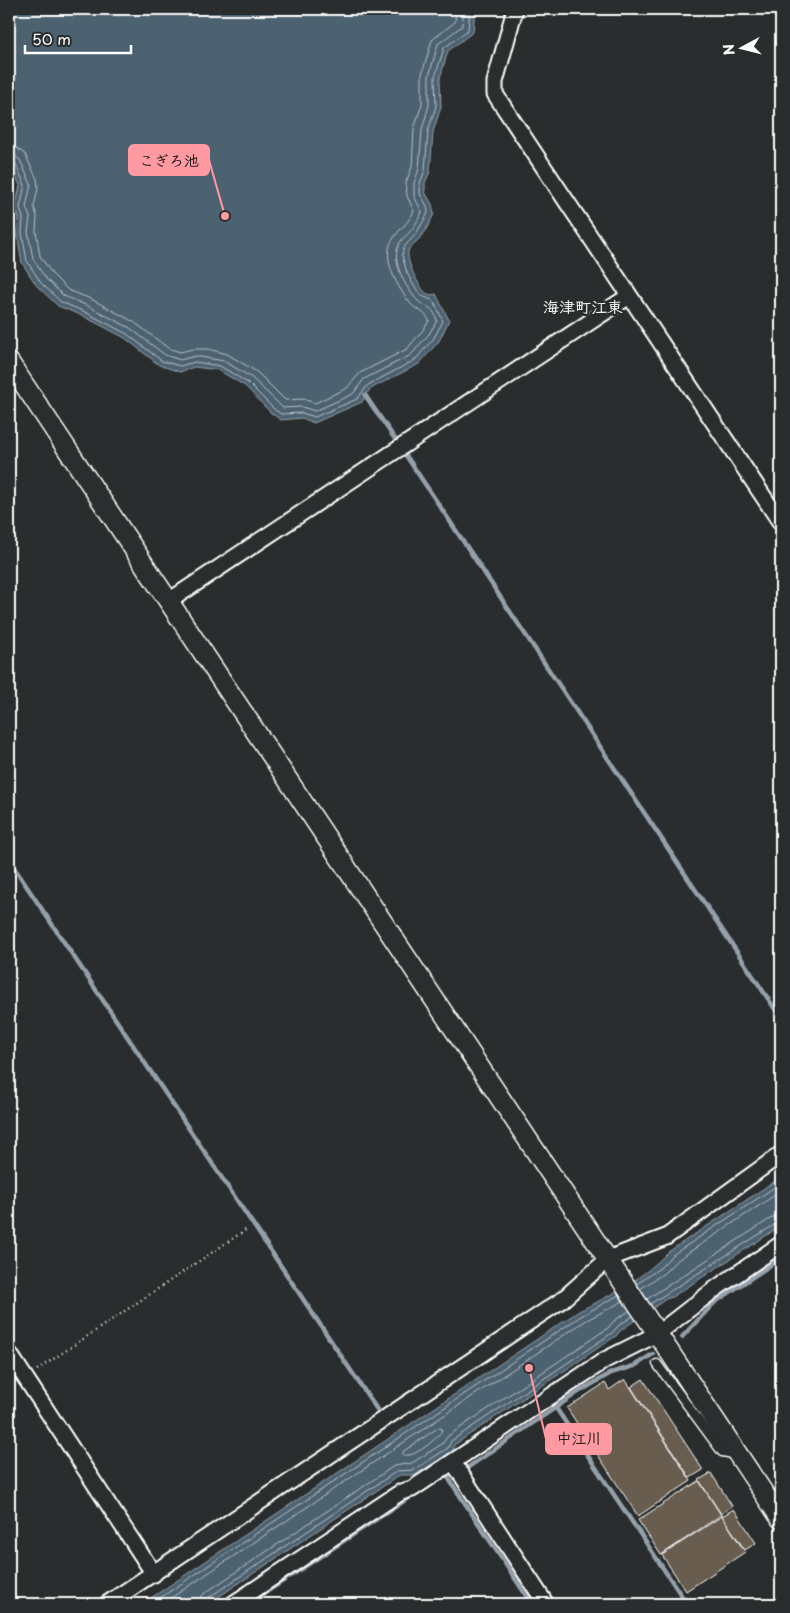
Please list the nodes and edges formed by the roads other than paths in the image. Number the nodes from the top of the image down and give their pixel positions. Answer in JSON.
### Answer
{"nodes":[{"id":1,"x":515,"y":9,"type":"edge"},
{"id":2,"x":629,"y":296,"type":"junction"},
{"id":3,"x":9,"y":362,"type":"edge"},
{"id":4,"x":781,"y":523,"type":"edge"},
{"id":5,"x":169,"y":601,"type":"junction"},
{"id":6,"x":781,"y":1154,"type":"edge"},
{"id":7,"x":781,"y":1244,"type":"edge"},
{"id":8,"x":612,"y":1266,"type":"junction"},
{"id":9,"x":654,"y":1330,"type":"junction"},
{"id":10,"x":9,"y":1353,"type":"edge"},
{"id":11,"x":657,"y":1364,"type":"dead end"},
{"id":12,"x":739,"y":1455,"type":"junction"},
{"id":13,"x":452,"y":1463,"type":"junction"},
{"id":14,"x":781,"y":1519,"type":"edge"},
{"id":15,"x":154,"y":1574,"type":"junction"},
{"id":16,"x":107,"y":1604,"type":"edge"},
{"id":17,"x":233,"y":1604,"type":"edge"},
{"id":18,"x":546,"y":1604,"type":"edge"}],
"edges":[{"from":1,"to":2,"type":"street"},
{"from":2,"to":4,"type":"street"},
{"from":2,"to":5,"type":"street"},
{"from":3,"to":5,"type":"street"},
{"from":5,"to":8,"type":"street"},
{"from":6,"to":8,"type":"street"},
{"from":7,"to":9,"type":"street"},
{"from":8,"to":9,"type":"street"},
{"from":8,"to":15,"type":"street"},
{"from":9,"to":12,"type":"street"},
{"from":9,"to":13,"type":"street"},
{"from":10,"to":15,"type":"street"},
{"from":11,"to":12,"type":"lane"},
{"from":12,"to":14,"type":"street"},
{"from":13,"to":17,"type":"street"},
{"from":13,"to":18,"type":"street"},
{"from":15,"to":16,"type":"street"}]}
